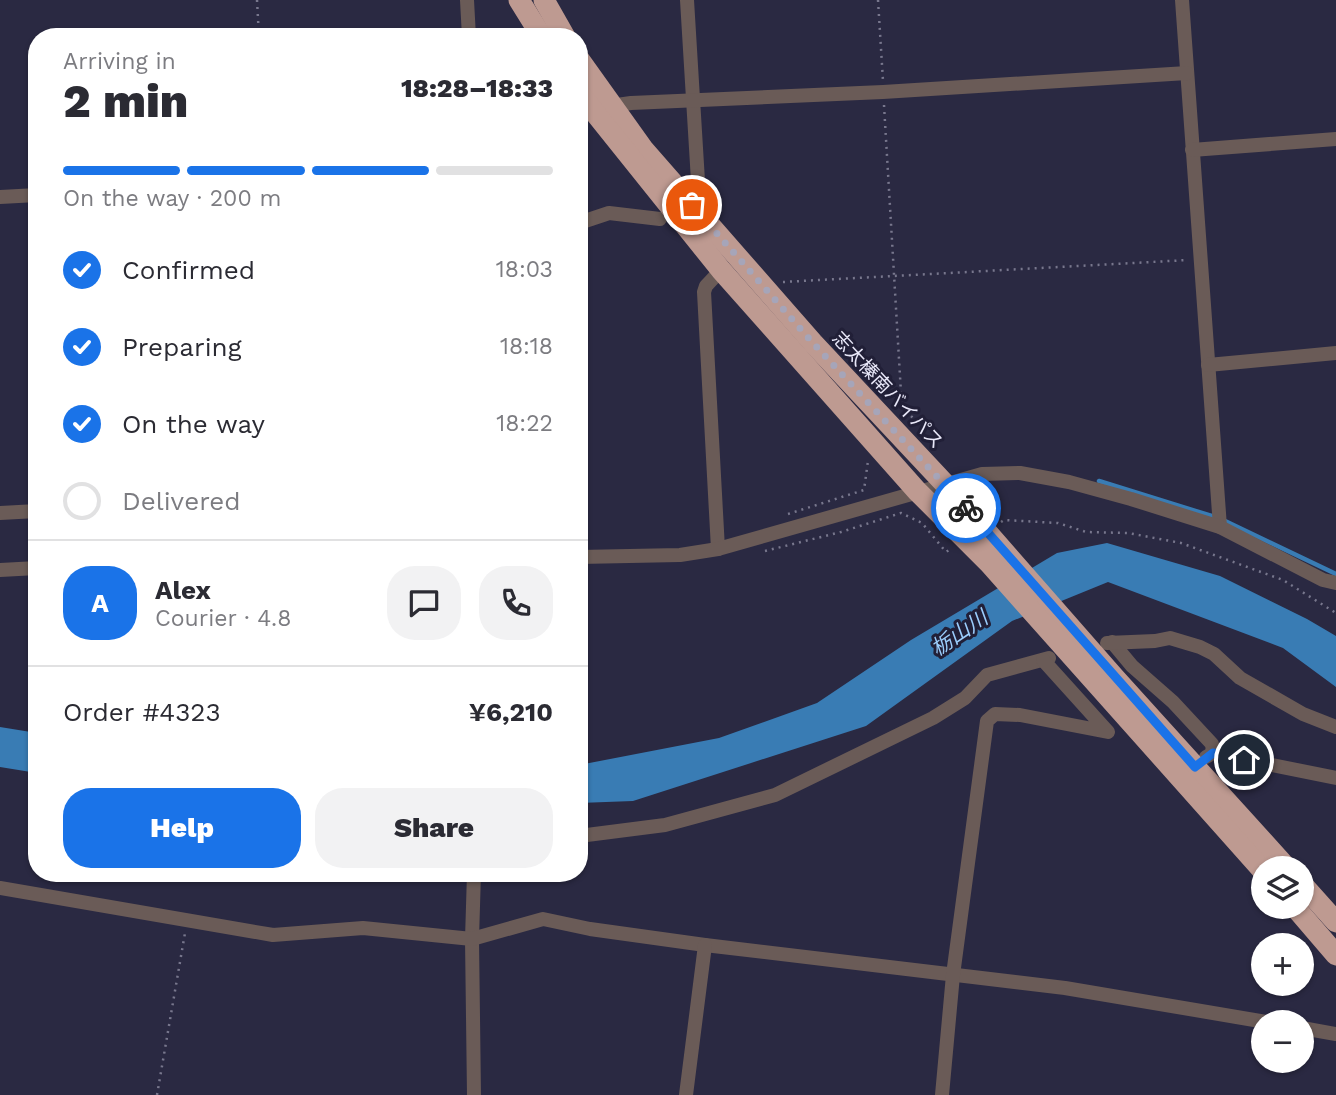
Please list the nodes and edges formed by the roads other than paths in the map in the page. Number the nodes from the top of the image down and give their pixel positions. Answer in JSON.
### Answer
{"nodes":[{"id":1,"x":467,"y":0,"type":"edge"},
{"id":2,"x":519,"y":0,"type":"edge"},
{"id":3,"x":544,"y":0,"type":"edge"},
{"id":4,"x":687,"y":0,"type":"edge"},
{"id":5,"x":1182,"y":0,"type":"edge"},
{"id":6,"x":468,"y":28,"type":"edge"},
{"id":7,"x":536,"y":28,"type":"edge"},
{"id":8,"x":560,"y":28,"type":"edge"},
{"id":9,"x":588,"y":72,"type":"edge"},
{"id":10,"x":1187,"y":73,"type":"junction"},
{"id":11,"x":693,"y":99,"type":"junction"},
{"id":12,"x":588,"y":105,"type":"edge"},
{"id":13,"x":612,"y":105,"type":"junction"},
{"id":14,"x":588,"y":111,"type":"edge"},
{"id":15,"x":1336,"y":139,"type":"edge"},
{"id":16,"x":1192,"y":150,"type":"junction"},
{"id":17,"x":698,"y":181,"type":"dead end"},
{"id":18,"x":28,"y":195,"type":"edge"},
{"id":19,"x":0,"y":197,"type":"edge"},
{"id":20,"x":660,"y":219,"type":"dead end"},
{"id":21,"x":588,"y":220,"type":"edge"},
{"id":22,"x":721,"y":271,"type":"junction"},
{"id":23,"x":1336,"y":353,"type":"edge"},
{"id":24,"x":1208,"y":365,"type":"junction"},
{"id":25,"x":945,"y":484,"type":"junction"},
{"id":26,"x":917,"y":491,"type":"junction"},
{"id":27,"x":28,"y":511,"type":"edge"},
{"id":28,"x":0,"y":513,"type":"edge"},
{"id":29,"x":1220,"y":521,"type":"junction"},
{"id":30,"x":718,"y":549,"type":"junction"},
{"id":31,"x":588,"y":557,"type":"edge"},
{"id":32,"x":997,"y":558,"type":"junction"},
{"id":33,"x":28,"y":568,"type":"edge"},
{"id":34,"x":0,"y":570,"type":"edge"},
{"id":35,"x":1336,"y":583,"type":"edge"},
{"id":36,"x":1051,"y":619,"type":"junction"},
{"id":37,"x":1336,"y":727,"type":"edge"},
{"id":38,"x":1213,"y":753,"type":"junction"},
{"id":39,"x":1195,"y":767,"type":"junction"},
{"id":40,"x":1336,"y":778,"type":"edge"},
{"id":41,"x":588,"y":835,"type":"edge"},
{"id":42,"x":1276,"y":856,"type":"edge"},
{"id":43,"x":1251,"y":857,"type":"edge"},
{"id":44,"x":474,"y":882,"type":"edge"},
{"id":45,"x":0,"y":888,"type":"edge"},
{"id":46,"x":1314,"y":897,"type":"edge"},
{"id":47,"x":1305,"y":919,"type":"edge"},
{"id":48,"x":1336,"y":922,"type":"edge"},
{"id":49,"x":472,"y":939,"type":"junction"},
{"id":50,"x":705,"y":946,"type":"junction"},
{"id":51,"x":1336,"y":955,"type":"edge"},
{"id":52,"x":953,"y":975,"type":"junction"},
{"id":53,"x":1251,"y":1019,"type":"edge"},
{"id":54,"x":1314,"y":1030,"type":"edge"},
{"id":55,"x":1336,"y":1034,"type":"edge"},
{"id":56,"x":474,"y":1095,"type":"edge"},
{"id":57,"x":686,"y":1095,"type":"edge"},
{"id":58,"x":942,"y":1095,"type":"edge"}],
"edges":[{"from":1,"to":6,"type":"street"},
{"from":2,"to":7,"type":"highway"},
{"from":3,"to":8,"type":"highway"},
{"from":4,"to":11,"type":"street"},
{"from":5,"to":10,"type":"street"},
{"from":9,"to":13,"type":"highway","name":"志太榛南バイパス"},
{"from":10,"to":11,"type":"street"},
{"from":10,"to":16,"type":"street"},
{"from":11,"to":13,"type":"street"},
{"from":11,"to":17,"type":"street"},
{"from":12,"to":13,"type":"street"},
{"from":13,"to":25,"type":"highway","name":"志太榛南バイパス"},
{"from":14,"to":22,"type":"highway","name":"志太榛南バイパス"},
{"from":15,"to":16,"type":"street"},
{"from":16,"to":24,"type":"street"},
{"from":18,"to":19,"type":"street"},
{"from":20,"to":21,"type":"street"},
{"from":22,"to":26,"type":"highway","name":"志太榛南バイパス"},
{"from":22,"to":30,"type":"street"},
{"from":23,"to":24,"type":"street"},
{"from":24,"to":29,"type":"street"},
{"from":25,"to":26,"type":"street"},
{"from":25,"to":29,"type":"street"},
{"from":25,"to":32,"type":"highway","name":"志太榛南バイパス"},
{"from":26,"to":30,"type":"street"},
{"from":26,"to":32,"type":"highway","name":"志太榛南バイパス"},
{"from":27,"to":28,"type":"street"},
{"from":29,"to":35,"type":"street"},
{"from":30,"to":31,"type":"street"},
{"from":32,"to":36,"type":"highway","name":"志太榛南バイパス"},
{"from":33,"to":34,"type":"street"},
{"from":36,"to":39,"type":"highway","name":"志太榛南バイパス"},
{"from":36,"to":43,"type":"highway","name":"志太榛南バイパス"},
{"from":37,"to":38,"type":"street"},
{"from":38,"to":39,"type":"street"},
{"from":38,"to":40,"type":"street"},
{"from":39,"to":42,"type":"highway","name":"志太榛南バイパス"},
{"from":41,"to":52,"type":"street"},
{"from":44,"to":49,"type":"street"},
{"from":45,"to":49,"type":"street"},
{"from":46,"to":48,"type":"highway"},
{"from":47,"to":51,"type":"highway"},
{"from":49,"to":50,"type":"street"},
{"from":49,"to":56,"type":"street"},
{"from":50,"to":52,"type":"street"},
{"from":50,"to":57,"type":"street"},
{"from":52,"to":53,"type":"street"},
{"from":52,"to":58,"type":"street"},
{"from":54,"to":55,"type":"street"}]}
